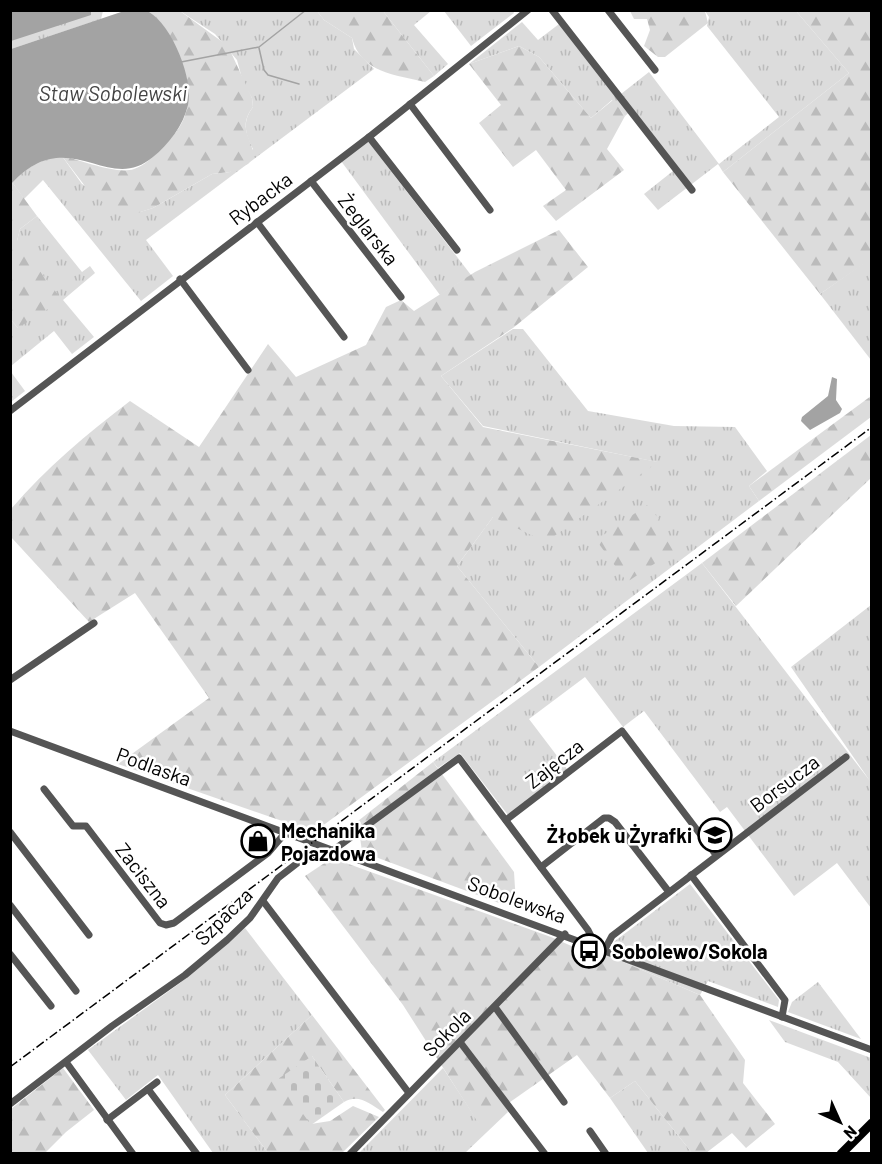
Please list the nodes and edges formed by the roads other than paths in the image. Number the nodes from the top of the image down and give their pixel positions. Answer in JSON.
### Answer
{"nodes":[{"id":1,"x":528,"y":10,"type":"edge"},
{"id":2,"x":552,"y":10,"type":"edge"},
{"id":3,"x":608,"y":10,"type":"edge"},
{"id":4,"x":656,"y":70,"type":"dead end"},
{"id":5,"x":410,"y":104,"type":"junction"},
{"id":6,"x":369,"y":137,"type":"junction"},
{"id":7,"x":311,"y":181,"type":"junction"},
{"id":8,"x":692,"y":190,"type":"dead end"},
{"id":9,"x":490,"y":210,"type":"dead end"},
{"id":10,"x":257,"y":222,"type":"junction"},
{"id":11,"x":457,"y":250,"type":"dead end"},
{"id":12,"x":180,"y":279,"type":"junction"},
{"id":13,"x":401,"y":297,"type":"dead end"},
{"id":14,"x":344,"y":337,"type":"dead end"},
{"id":15,"x":248,"y":370,"type":"dead end"},
{"id":16,"x":10,"y":411,"type":"edge"},
{"id":17,"x":94,"y":623,"type":"dead end"},
{"id":18,"x":11,"y":678,"type":"edge"},
{"id":19,"x":10,"y":731,"type":"edge"},
{"id":20,"x":846,"y":757,"type":"dead end"},
{"id":21,"x":44,"y":789,"type":"dead end"},
{"id":22,"x":506,"y":820,"type":"junction"},
{"id":23,"x":10,"y":832,"type":"edge"},
{"id":24,"x":286,"y":832,"type":"junction"},
{"id":25,"x":332,"y":849,"type":"junction"},
{"id":26,"x":716,"y":855,"type":"junction"},
{"id":27,"x":541,"y":867,"type":"junction"},
{"id":28,"x":691,"y":875,"type":"junction"},
{"id":29,"x":669,"y":892,"type":"junction"},
{"id":30,"x":263,"y":901,"type":"junction"},
{"id":31,"x":10,"y":905,"type":"edge"},
{"id":32,"x":565,"y":934,"type":"junction"},
{"id":33,"x":89,"y":935,"type":"dead end"},
{"id":34,"x":589,"y":943,"type":"junction"},
{"id":35,"x":605,"y":949,"type":"junction"},
{"id":36,"x":10,"y":954,"type":"edge"},
{"id":37,"x":76,"y":991,"type":"dead end"},
{"id":38,"x":51,"y":1006,"type":"dead end"},
{"id":39,"x":495,"y":1007,"type":"junction"},
{"id":40,"x":782,"y":1017,"type":"junction"},
{"id":41,"x":460,"y":1042,"type":"junction"},
{"id":42,"x":872,"y":1050,"type":"edge"},
{"id":43,"x":66,"y":1062,"type":"junction"},
{"id":44,"x":156,"y":1083,"type":"dead end"},
{"id":45,"x":148,"y":1089,"type":"junction"},
{"id":46,"x":409,"y":1093,"type":"junction"},
{"id":47,"x":564,"y":1102,"type":"dead end"},
{"id":48,"x":10,"y":1104,"type":"edge"},
{"id":49,"x":107,"y":1120,"type":"junction"},
{"id":50,"x":872,"y":1123,"type":"edge"},
{"id":51,"x":590,"y":1131,"type":"dead end"},
{"id":52,"x":133,"y":1154,"type":"edge"},
{"id":53,"x":197,"y":1154,"type":"edge"},
{"id":54,"x":350,"y":1154,"type":"edge"},
{"id":55,"x":545,"y":1154,"type":"edge"},
{"id":56,"x":606,"y":1154,"type":"edge"},
{"id":57,"x":841,"y":1154,"type":"edge"}],
"edges":[{"from":1,"to":5,"type":"street","name":"Rybacka"},
{"from":2,"to":8,"type":"street"},
{"from":3,"to":4,"type":"street"},
{"from":5,"to":6,"type":"street","name":"Rybacka"},
{"from":5,"to":9,"type":"street"},
{"from":6,"to":7,"type":"street","name":"Rybacka"},
{"from":6,"to":11,"type":"street"},
{"from":7,"to":10,"type":"street","name":"Rybacka"},
{"from":7,"to":13,"type":"street","name":"Żeglarska"},
{"from":10,"to":12,"type":"street","name":"Rybacka"},
{"from":10,"to":14,"type":"street"},
{"from":12,"to":15,"type":"street"},
{"from":12,"to":16,"type":"street","name":"Rybacka"},
{"from":17,"to":18,"type":"street"},
{"from":19,"to":24,"type":"street","name":"Podlaska"},
{"from":20,"to":26,"type":"street","name":"Borsucza"},
{"from":21,"to":24,"type":"street","name":"Zaciszna"},
{"from":22,"to":25,"type":"street","name":"Szpacza"},
{"from":22,"to":26,"type":"street","name":"Zajęcza"},
{"from":22,"to":27,"type":"street"},
{"from":23,"to":33,"type":"street"},
{"from":24,"to":25,"type":"street","name":"Sobolewska"},
{"from":25,"to":30,"type":"street","name":"Szpacza"},
{"from":25,"to":32,"type":"street","name":"Sobolewska"},
{"from":26,"to":28,"type":"street","name":"Borsucza"},
{"from":27,"to":29,"type":"street"},
{"from":27,"to":34,"type":"street"},
{"from":28,"to":29,"type":"street","name":"Borsucza"},
{"from":28,"to":40,"type":"street"},
{"from":29,"to":35,"type":"street","name":"Borsucza"},
{"from":30,"to":43,"type":"street","name":"Szpacza"},
{"from":30,"to":46,"type":"street"},
{"from":31,"to":37,"type":"street"},
{"from":32,"to":34,"type":"street","name":"Sobolewska"},
{"from":32,"to":39,"type":"street","name":"Sokola"},
{"from":34,"to":35,"type":"street","name":"Sobolewska"},
{"from":35,"to":40,"type":"street","name":"Sobolewska"},
{"from":36,"to":38,"type":"street"},
{"from":39,"to":41,"type":"street","name":"Sokola"},
{"from":39,"to":47,"type":"street"},
{"from":40,"to":42,"type":"street","name":"Sobolewska"},
{"from":41,"to":46,"type":"street","name":"Sokola"},
{"from":41,"to":55,"type":"street"},
{"from":43,"to":48,"type":"street","name":"Szpacza"},
{"from":43,"to":49,"type":"street"},
{"from":44,"to":45,"type":"street"},
{"from":45,"to":49,"type":"street"},
{"from":45,"to":53,"type":"street"},
{"from":46,"to":54,"type":"street","name":"Sokola"},
{"from":49,"to":52,"type":"street"},
{"from":50,"to":57,"type":"main road"},
{"from":51,"to":56,"type":"street"}]}
